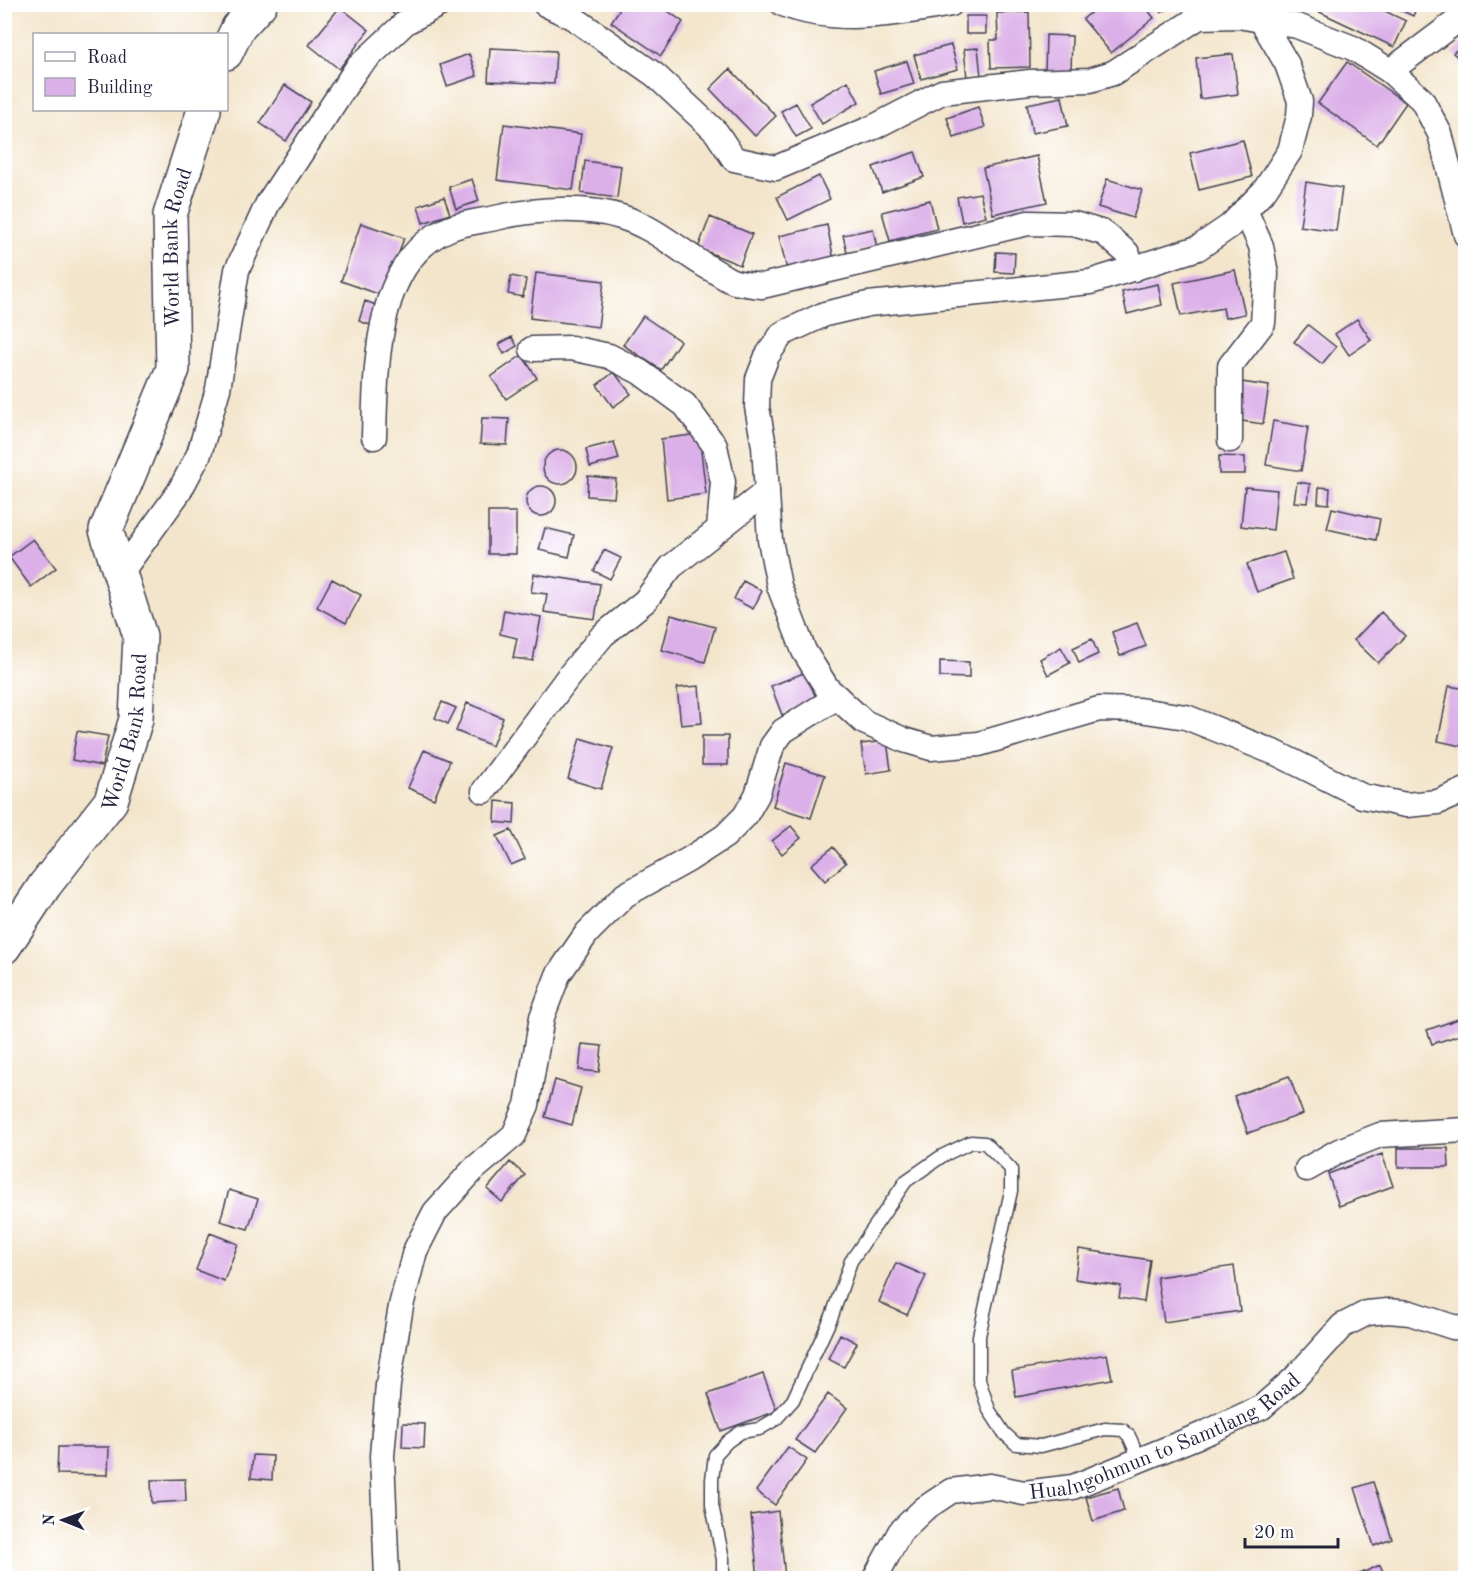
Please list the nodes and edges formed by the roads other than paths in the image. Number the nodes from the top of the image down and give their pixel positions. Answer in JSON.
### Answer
{"nodes":[{"id":1,"x":260,"y":4,"type":"edge"},
{"id":2,"x":440,"y":4,"type":"edge"},
{"id":3,"x":545,"y":4,"type":"edge"},
{"id":4,"x":783,"y":4,"type":"edge"},
{"id":5,"x":951,"y":4,"type":"edge"},
{"id":6,"x":1466,"y":14,"type":"edge"},
{"id":7,"x":1261,"y":20,"type":"junction"},
{"id":8,"x":228,"y":49,"type":"edge"},
{"id":9,"x":1390,"y":70,"type":"junction"},
{"id":10,"x":204,"y":111,"type":"edge"},
{"id":11,"x":1245,"y":210,"type":"junction"},
{"id":12,"x":1466,"y":235,"type":"edge"},
{"id":13,"x":1134,"y":269,"type":"junction"},
{"id":14,"x":532,"y":349,"type":"dead end"},
{"id":15,"x":374,"y":437,"type":"dead end"},
{"id":16,"x":1230,"y":440,"type":"dead end"},
{"id":17,"x":767,"y":491,"type":"junction"},
{"id":18,"x":719,"y":529,"type":"junction"},
{"id":19,"x":120,"y":574,"type":"junction"},
{"id":20,"x":837,"y":697,"type":"junction"},
{"id":21,"x":1466,"y":790,"type":"edge"},
{"id":22,"x":484,"y":791,"type":"dead end"},
{"id":23,"x":4,"y":946,"type":"edge"},
{"id":24,"x":1466,"y":1130,"type":"edge"},
{"id":25,"x":1307,"y":1169,"type":"dead end"},
{"id":26,"x":1466,"y":1328,"type":"edge"},
{"id":27,"x":1140,"y":1460,"type":"junction"},
{"id":28,"x":387,"y":1578,"type":"edge"},
{"id":29,"x":723,"y":1578,"type":"edge"},
{"id":30,"x":875,"y":1578,"type":"edge"}],
"edges":[{"from":1,"to":8,"type":"main road"},
{"from":2,"to":19,"type":"street"},
{"from":3,"to":7,"type":"street"},
{"from":4,"to":5,"type":"street"},
{"from":6,"to":9,"type":"street"},
{"from":7,"to":9,"type":"street"},
{"from":7,"to":11,"type":"street"},
{"from":9,"to":12,"type":"street"},
{"from":10,"to":19,"type":"main road","name":"World Bank Road"},
{"from":11,"to":13,"type":"street"},
{"from":11,"to":16,"type":"street"},
{"from":13,"to":15,"type":"street"},
{"from":13,"to":17,"type":"street"},
{"from":14,"to":18,"type":"street"},
{"from":17,"to":18,"type":"street"},
{"from":17,"to":20,"type":"street"},
{"from":18,"to":22,"type":"street"},
{"from":19,"to":23,"type":"main road","name":"World Bank Road"},
{"from":20,"to":21,"type":"street"},
{"from":20,"to":28,"type":"street"},
{"from":24,"to":25,"type":"street"},
{"from":26,"to":27,"type":"street","name":"Hualngohmun to Samtlang Road"},
{"from":27,"to":29,"type":"lane"},
{"from":27,"to":30,"type":"street","name":"Hualngohmun to Samtlang Road"}]}
